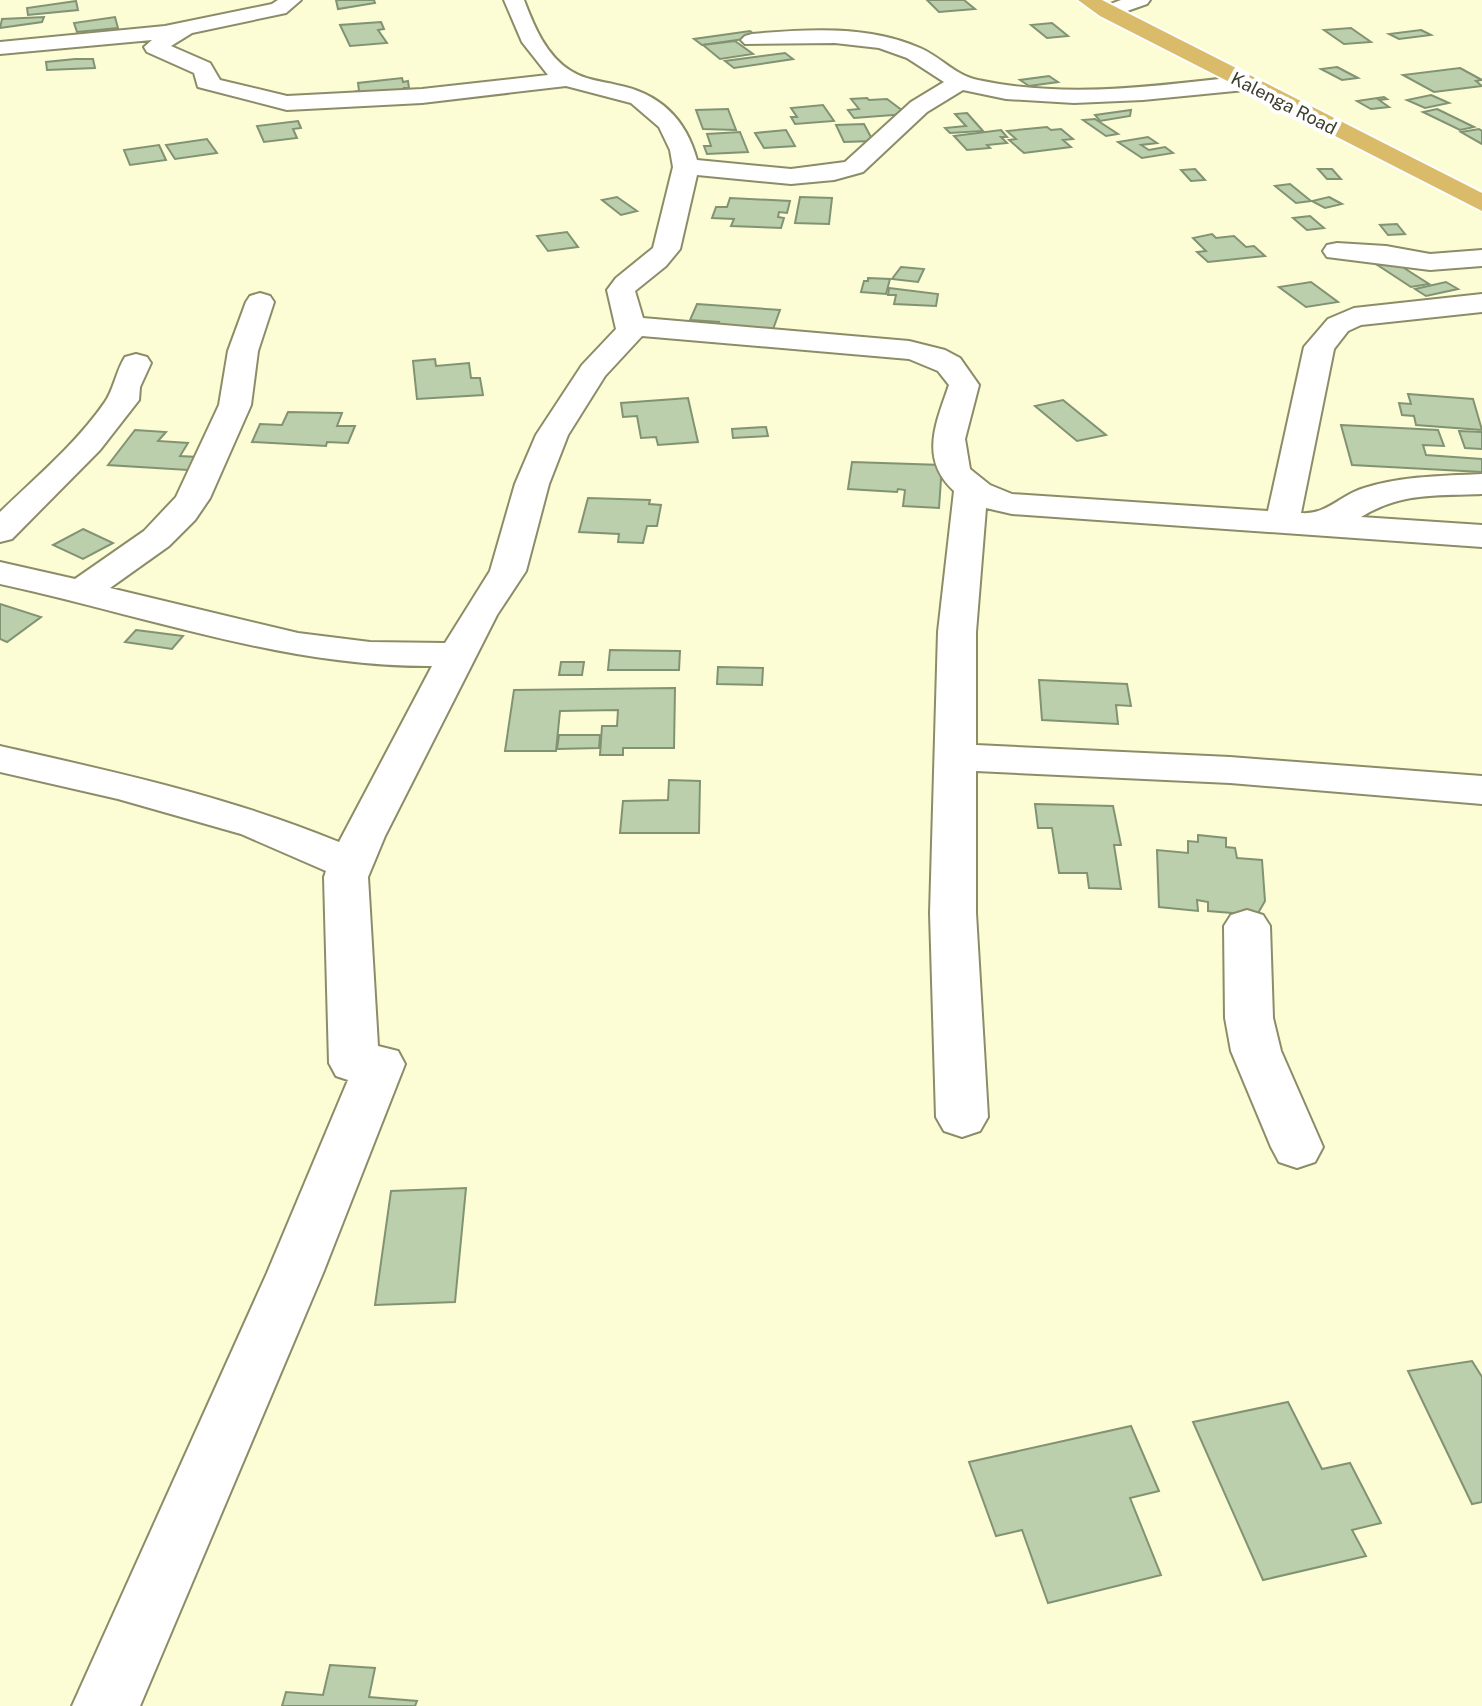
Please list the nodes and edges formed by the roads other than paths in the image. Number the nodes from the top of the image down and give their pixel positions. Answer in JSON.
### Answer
{"nodes":[{"id":1,"x":291,"y":0,"type":"edge"},
{"id":2,"x":514,"y":0,"type":"edge"},
{"id":3,"x":1140,"y":0,"type":"edge"},
{"id":4,"x":1098,"y":6,"type":"edge"},
{"id":5,"x":185,"y":28,"type":"junction"},
{"id":6,"x":752,"y":40,"type":"dead end"},
{"id":7,"x":0,"y":48,"type":"edge"},
{"id":8,"x":570,"y":79,"type":"junction"},
{"id":9,"x":961,"y":82,"type":"junction"},
{"id":10,"x":1245,"y":83,"type":"junction"},
{"id":11,"x":684,"y":166,"type":"junction"},
{"id":12,"x":1482,"y":203,"type":"edge"},
{"id":13,"x":1337,"y":251,"type":"dead end"},
{"id":14,"x":1482,"y":258,"type":"edge"},
{"id":15,"x":260,"y":302,"type":"dead end"},
{"id":16,"x":1482,"y":303,"type":"edge"},
{"id":17,"x":631,"y":326,"type":"junction"},
{"id":18,"x":136,"y":363,"type":"dead end"},
{"id":19,"x":1482,"y":484,"type":"edge"},
{"id":20,"x":971,"y":491,"type":"junction"},
{"id":21,"x":1282,"y":524,"type":"junction"},
{"id":22,"x":1322,"y":526,"type":"junction"},
{"id":23,"x":0,"y":532,"type":"edge"},
{"id":24,"x":1482,"y":536,"type":"edge"},
{"id":25,"x":0,"y":573,"type":"edge"},
{"id":26,"x":82,"y":591,"type":"junction"},
{"id":27,"x":458,"y":654,"type":"junction"},
{"id":28,"x":957,"y":757,"type":"junction"},
{"id":29,"x":0,"y":759,"type":"edge"},
{"id":30,"x":1482,"y":790,"type":"edge"},
{"id":31,"x":351,"y":864,"type":"junction"},
{"id":32,"x":1247,"y":926,"type":"dead end"},
{"id":33,"x":962,"y":1117,"type":"dead end"},
{"id":34,"x":1297,"y":1147,"type":"dead end"},
{"id":35,"x":106,"y":1706,"type":"edge"}],
"edges":[{"from":1,"to":5,"type":"street"},
{"from":2,"to":8,"type":"street"},
{"from":3,"to":4,"type":"street"},
{"from":4,"to":10,"type":"main road","name":"Kalenga Road"},
{"from":5,"to":7,"type":"street"},
{"from":5,"to":8,"type":"street"},
{"from":6,"to":9,"type":"street"},
{"from":8,"to":11,"type":"street"},
{"from":9,"to":10,"type":"street"},
{"from":9,"to":11,"type":"street"},
{"from":10,"to":12,"type":"main road","name":"Kalenga Road"},
{"from":11,"to":17,"type":"street"},
{"from":13,"to":14,"type":"street"},
{"from":15,"to":26,"type":"street"},
{"from":16,"to":21,"type":"street"},
{"from":17,"to":20,"type":"street"},
{"from":17,"to":27,"type":"street"},
{"from":18,"to":23,"type":"street"},
{"from":19,"to":22,"type":"street"},
{"from":20,"to":21,"type":"street"},
{"from":20,"to":28,"type":"street"},
{"from":21,"to":22,"type":"street"},
{"from":22,"to":24,"type":"street"},
{"from":25,"to":26,"type":"street"},
{"from":26,"to":27,"type":"street"},
{"from":27,"to":31,"type":"street"},
{"from":28,"to":30,"type":"street"},
{"from":28,"to":33,"type":"street"},
{"from":29,"to":31,"type":"street"},
{"from":31,"to":35,"type":"street"},
{"from":32,"to":34,"type":"street"}]}
